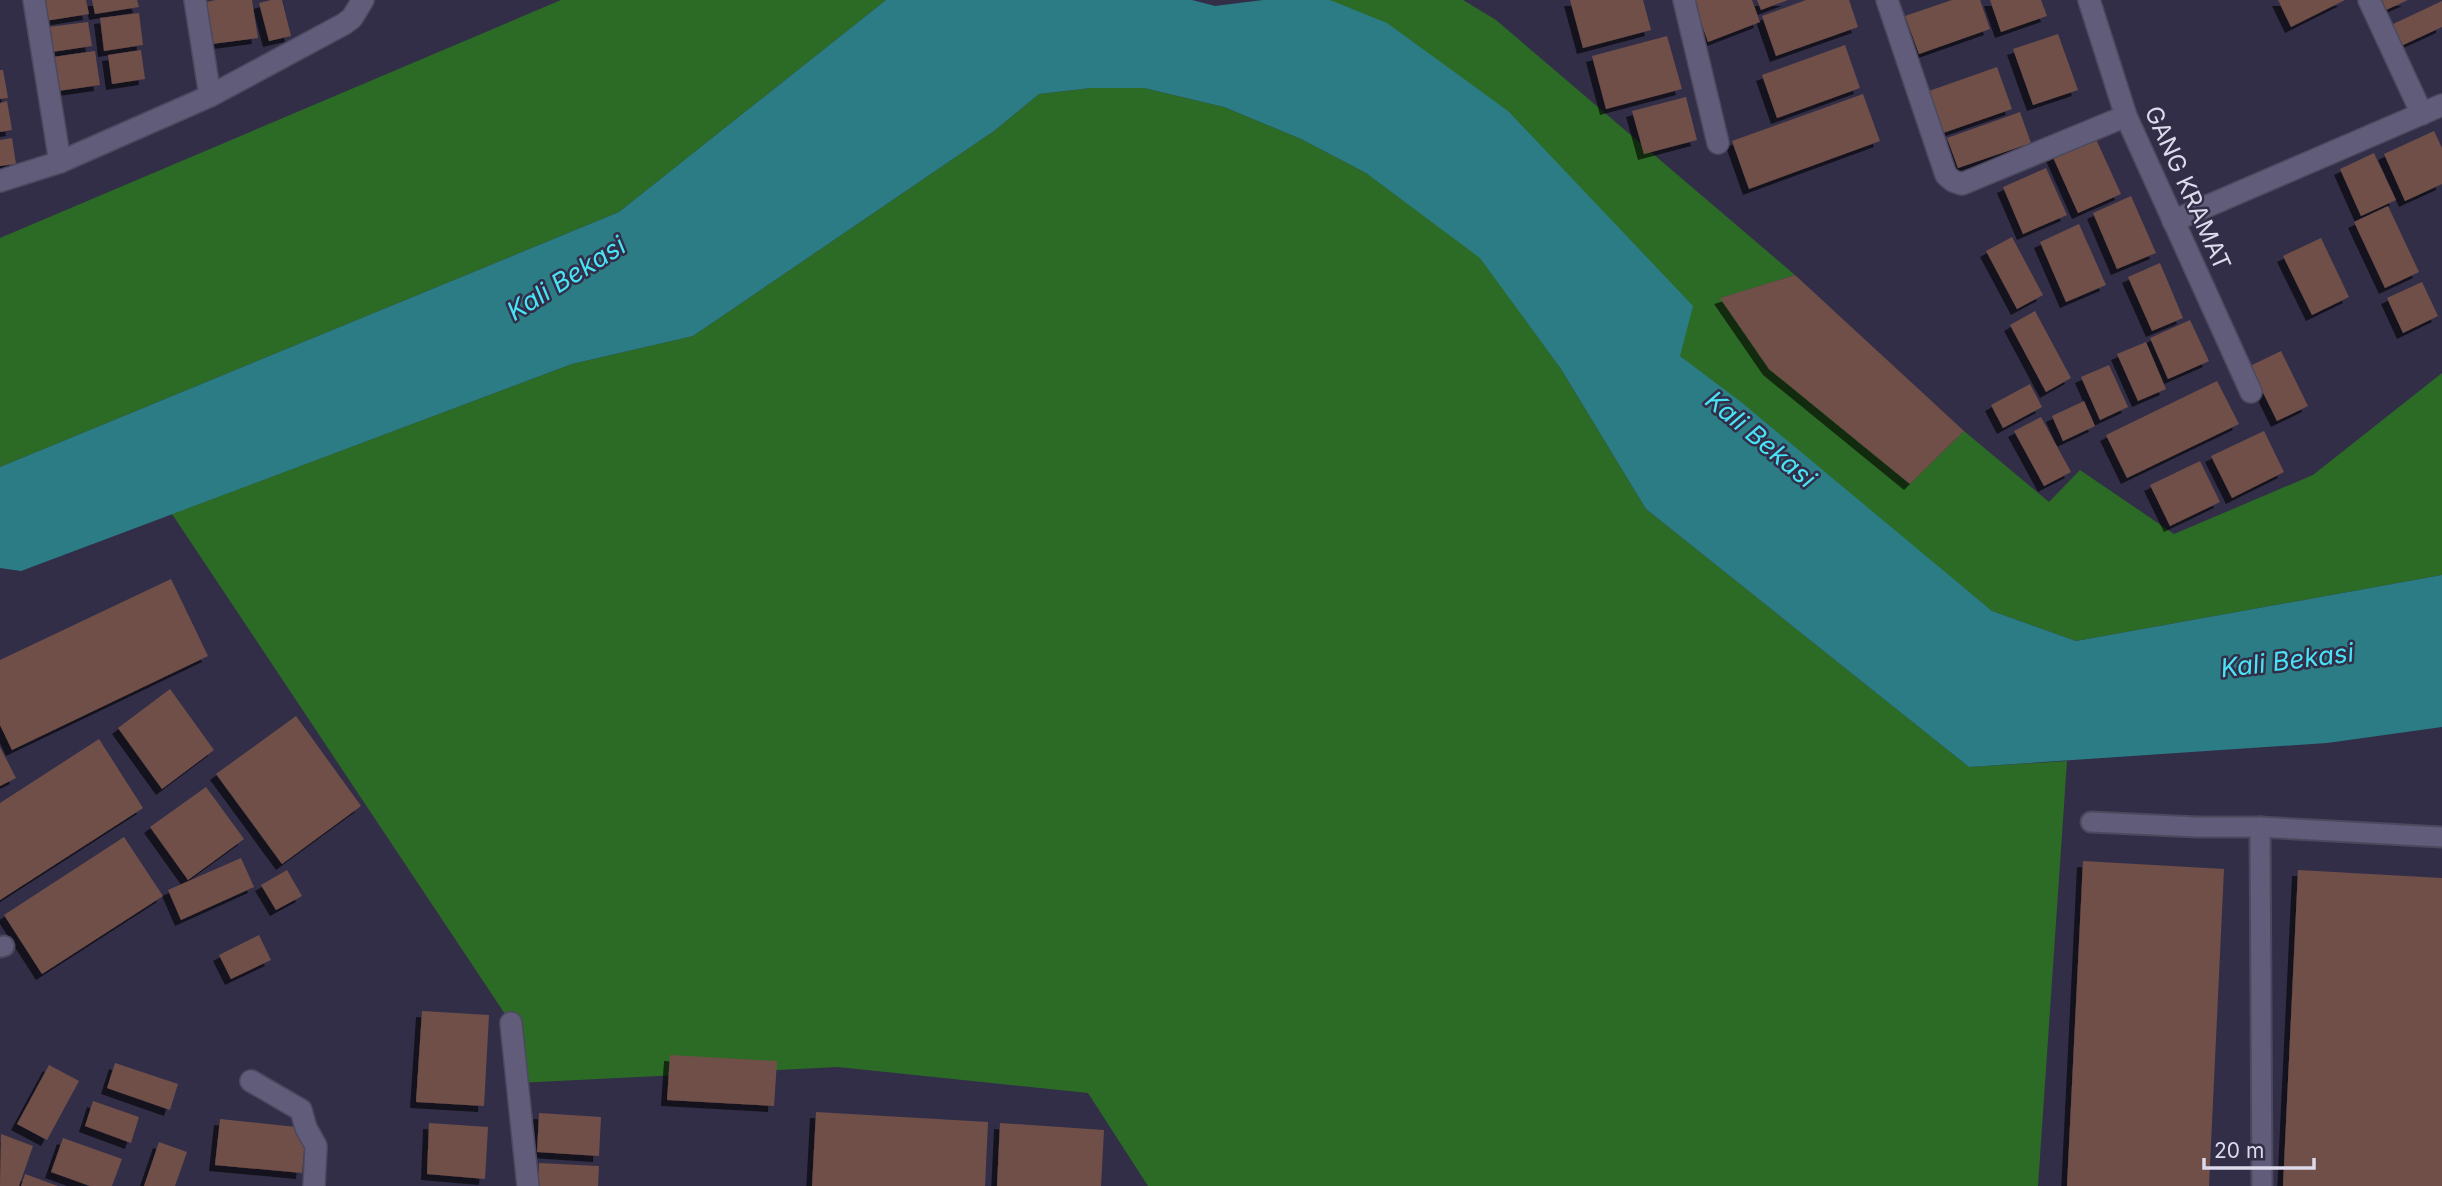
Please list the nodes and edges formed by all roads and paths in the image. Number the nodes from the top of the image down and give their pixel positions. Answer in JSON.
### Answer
{"nodes":[{"id":1,"x":34,"y":0,"type":"edge"},
{"id":2,"x":195,"y":0,"type":"edge"},
{"id":3,"x":363,"y":0,"type":"edge"},
{"id":4,"x":1684,"y":0,"type":"edge"},
{"id":5,"x":1887,"y":0,"type":"edge"},
{"id":6,"x":2090,"y":0,"type":"edge"},
{"id":7,"x":2369,"y":0,"type":"edge"},
{"id":8,"x":210,"y":96,"type":"junction"},
{"id":9,"x":2442,"y":105,"type":"edge"},
{"id":10,"x":2422,"y":114,"type":"junction"},
{"id":11,"x":2126,"y":116,"type":"junction"},
{"id":12,"x":1718,"y":143,"type":"dead end"},
{"id":13,"x":60,"y":162,"type":"junction"},
{"id":14,"x":0,"y":181,"type":"edge"},
{"id":15,"x":2173,"y":221,"type":"junction"},
{"id":16,"x":2251,"y":392,"type":"dead end"},
{"id":17,"x":2091,"y":822,"type":"dead end"},
{"id":18,"x":2260,"y":827,"type":"junction"},
{"id":19,"x":2442,"y":837,"type":"edge"},
{"id":20,"x":511,"y":1023,"type":"dead end"},
{"id":21,"x":251,"y":1082,"type":"dead end"},
{"id":22,"x":314,"y":1186,"type":"edge"},
{"id":23,"x":528,"y":1186,"type":"edge"},
{"id":24,"x":2262,"y":1186,"type":"edge"}],
"edges":[{"from":1,"to":13,"type":"street"},
{"from":2,"to":8,"type":"street"},
{"from":3,"to":8,"type":"street"},
{"from":4,"to":12,"type":"street"},
{"from":5,"to":11,"type":"street"},
{"from":6,"to":11,"type":"street","name":"GANG KRAMAT"},
{"from":7,"to":10,"type":"street"},
{"from":8,"to":13,"type":"street"},
{"from":9,"to":10,"type":"street"},
{"from":10,"to":15,"type":"street"},
{"from":11,"to":15,"type":"street","name":"GANG KRAMAT"},
{"from":13,"to":14,"type":"street"},
{"from":15,"to":16,"type":"street","name":"GANG KRAMAT"},
{"from":17,"to":18,"type":"lane"},
{"from":18,"to":19,"type":"lane"},
{"from":18,"to":24,"type":"lane"},
{"from":20,"to":23,"type":"street"},
{"from":21,"to":22,"type":"street"}]}
